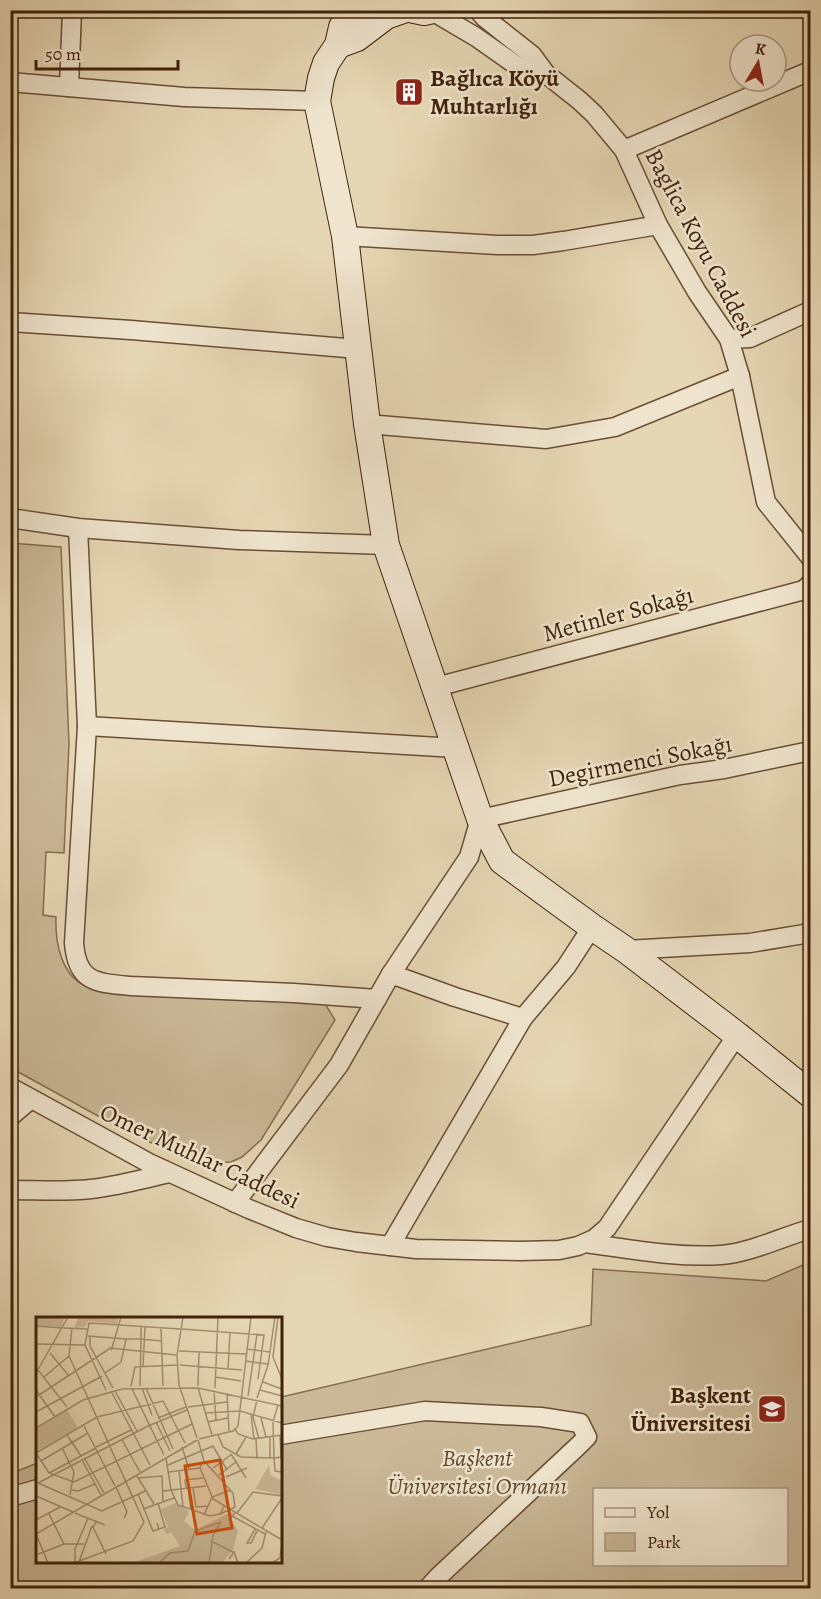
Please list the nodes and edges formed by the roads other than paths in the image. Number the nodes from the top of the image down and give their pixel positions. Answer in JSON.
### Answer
{"nodes":[{"id":1,"x":72,"y":10,"type":"edge"},
{"id":2,"x":356,"y":10,"type":"edge"},
{"id":3,"x":403,"y":10,"type":"edge"},
{"id":4,"x":414,"y":10,"type":"edge"},
{"id":5,"x":478,"y":10,"type":"edge"},
{"id":6,"x":432,"y":11,"type":"edge"},
{"id":7,"x":338,"y":45,"type":"junction"},
{"id":8,"x":810,"y":71,"type":"edge"},
{"id":9,"x":546,"y":74,"type":"junction"},
{"id":10,"x":10,"y":82,"type":"edge"},
{"id":11,"x":69,"y":87,"type":"junction"},
{"id":12,"x":317,"y":101,"type":"junction"},
{"id":13,"x":624,"y":150,"type":"junction"},
{"id":14,"x":658,"y":225,"type":"junction"},
{"id":15,"x":345,"y":236,"type":"junction"},
{"id":16,"x":810,"y":311,"type":"edge"},
{"id":17,"x":10,"y":322,"type":"edge"},
{"id":18,"x":729,"y":339,"type":"junction"},
{"id":19,"x":358,"y":349,"type":"junction"},
{"id":20,"x":740,"y":376,"type":"junction"},
{"id":21,"x":367,"y":424,"type":"junction"},
{"id":22,"x":10,"y":518,"type":"edge"},
{"id":23,"x":78,"y":528,"type":"junction"},
{"id":24,"x":386,"y":545,"type":"junction"},
{"id":25,"x":810,"y":557,"type":"edge"},
{"id":26,"x":810,"y":584,"type":"edge"},
{"id":27,"x":436,"y":687,"type":"junction"},
{"id":28,"x":87,"y":726,"type":"junction"},
{"id":29,"x":456,"y":748,"type":"junction"},
{"id":30,"x":810,"y":751,"type":"edge"},
{"id":31,"x":480,"y":819,"type":"junction"},
{"id":32,"x":592,"y":927,"type":"junction"},
{"id":33,"x":810,"y":933,"type":"edge"},
{"id":34,"x":626,"y":950,"type":"junction"},
{"id":35,"x":392,"y":974,"type":"junction"},
{"id":36,"x":376,"y":999,"type":"junction"},
{"id":37,"x":523,"y":1018,"type":"junction"},
{"id":38,"x":737,"y":1035,"type":"junction"},
{"id":39,"x":10,"y":1088,"type":"edge"},
{"id":40,"x":810,"y":1094,"type":"edge"},
{"id":41,"x":31,"y":1099,"type":"junction"},
{"id":42,"x":10,"y":1117,"type":"edge"},
{"id":43,"x":169,"y":1173,"type":"junction"},
{"id":44,"x":10,"y":1190,"type":"edge"},
{"id":45,"x":235,"y":1203,"type":"junction"},
{"id":46,"x":810,"y":1229,"type":"edge"},
{"id":47,"x":586,"y":1243,"type":"junction"},
{"id":48,"x":390,"y":1246,"type":"junction"},
{"id":49,"x":282,"y":1435,"type":"edge"},
{"id":50,"x":36,"y":1490,"type":"edge"},
{"id":51,"x":10,"y":1497,"type":"edge"},
{"id":52,"x":428,"y":1588,"type":"edge"}],
"edges":[{"from":1,"to":11,"type":"street"},
{"from":2,"to":7,"type":"street"},
{"from":3,"to":7,"type":"street"},
{"from":4,"to":6,"type":"street"},
{"from":5,"to":9,"type":"street"},
{"from":6,"to":9,"type":"street"},
{"from":7,"to":12,"type":"street"},
{"from":8,"to":13,"type":"street"},
{"from":9,"to":13,"type":"street","name":"Baglica Koyu Caddesi"},
{"from":10,"to":11,"type":"street"},
{"from":11,"to":12,"type":"street"},
{"from":12,"to":15,"type":"street"},
{"from":13,"to":14,"type":"street","name":"Baglica Koyu Caddesi"},
{"from":14,"to":15,"type":"street"},
{"from":14,"to":18,"type":"street","name":"Baglica Koyu Caddesi"},
{"from":15,"to":19,"type":"street"},
{"from":16,"to":18,"type":"street"},
{"from":17,"to":19,"type":"street"},
{"from":18,"to":20,"type":"street","name":"Baglica Koyu Caddesi"},
{"from":19,"to":21,"type":"street"},
{"from":20,"to":21,"type":"street"},
{"from":20,"to":25,"type":"street","name":"Baglica Koyu Caddesi"},
{"from":21,"to":24,"type":"street"},
{"from":22,"to":23,"type":"street"},
{"from":23,"to":24,"type":"street"},
{"from":23,"to":28,"type":"street"},
{"from":24,"to":27,"type":"street"},
{"from":26,"to":27,"type":"street","name":"Metinler Sokağı"},
{"from":27,"to":29,"type":"street"},
{"from":28,"to":29,"type":"street"},
{"from":28,"to":36,"type":"street"},
{"from":29,"to":31,"type":"street"},
{"from":30,"to":31,"type":"street","name":"Degirmenci Sokağı"},
{"from":31,"to":32,"type":"street"},
{"from":31,"to":35,"type":"street"},
{"from":32,"to":34,"type":"street"},
{"from":32,"to":37,"type":"street"},
{"from":33,"to":34,"type":"street"},
{"from":34,"to":38,"type":"street"},
{"from":35,"to":36,"type":"street"},
{"from":35,"to":37,"type":"street"},
{"from":36,"to":45,"type":"street"},
{"from":37,"to":48,"type":"street"},
{"from":38,"to":40,"type":"street"},
{"from":38,"to":47,"type":"street","name":"Omer Muhlar Caddesi"},
{"from":39,"to":41,"type":"street","name":"Omer Muhlar Caddesi"},
{"from":41,"to":42,"type":"street"},
{"from":41,"to":43,"type":"street","name":"Omer Muhlar Caddesi"},
{"from":43,"to":44,"type":"street"},
{"from":43,"to":45,"type":"street","name":"Omer Muhlar Caddesi"},
{"from":45,"to":48,"type":"street","name":"Omer Muhlar Caddesi"},
{"from":46,"to":47,"type":"street"},
{"from":47,"to":48,"type":"street","name":"Omer Muhlar Caddesi"},
{"from":49,"to":52,"type":"street"},
{"from":50,"to":51,"type":"street"}]}
